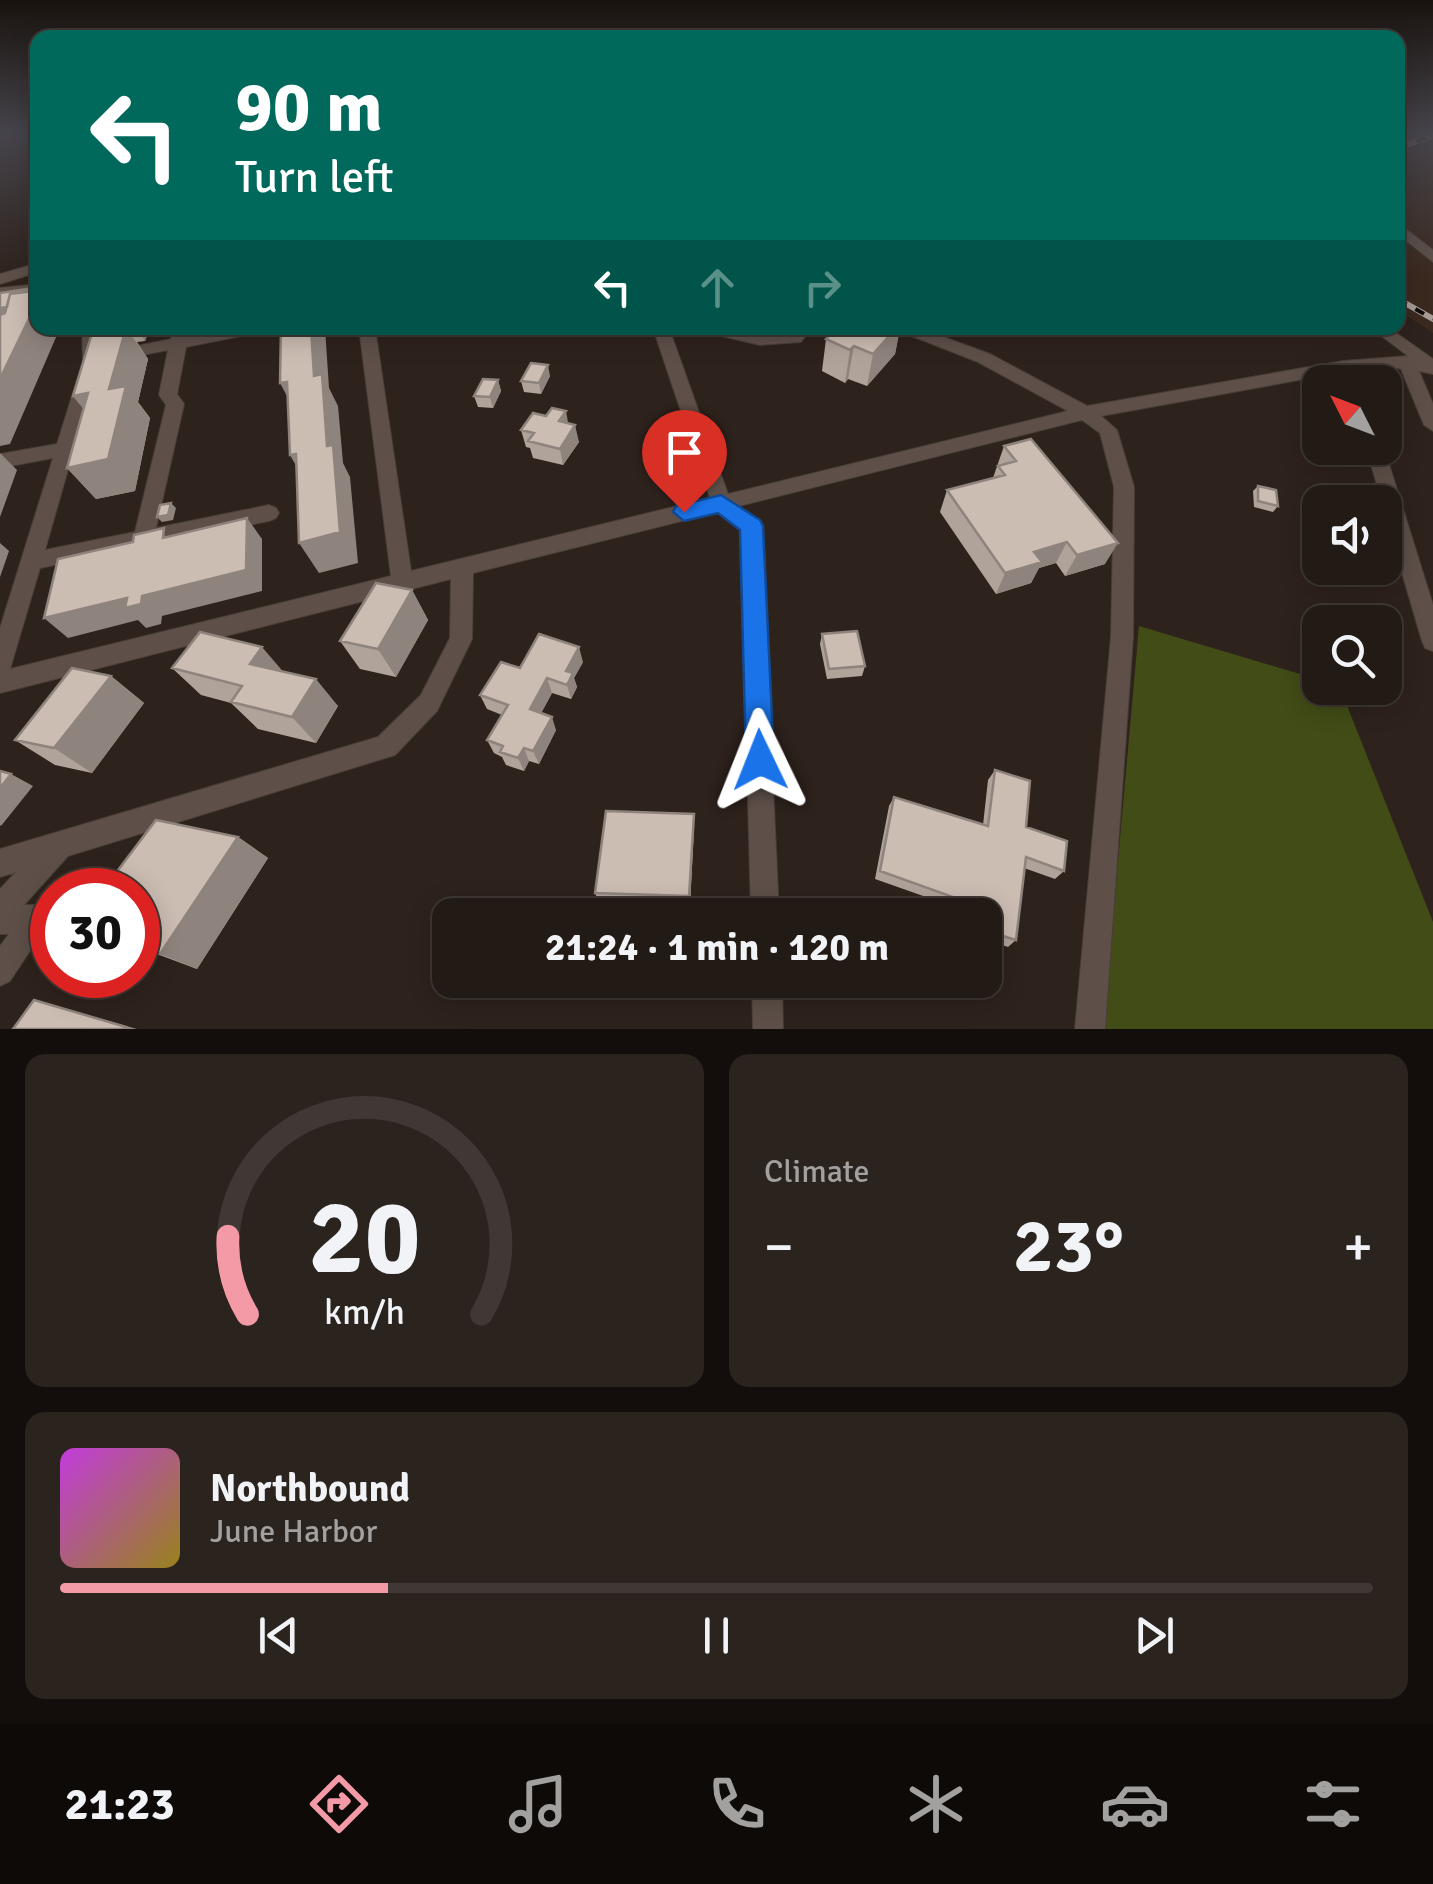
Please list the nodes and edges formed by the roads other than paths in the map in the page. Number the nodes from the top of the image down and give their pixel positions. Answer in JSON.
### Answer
{"nodes":[{"id":1,"x":1405,"y":234,"type":"edge"},
{"id":2,"x":1428,"y":256,"type":"edge"},
{"id":3,"x":30,"y":270,"type":"edge"},
{"id":4,"x":0,"y":279,"type":"edge"},
{"id":5,"x":30,"y":289,"type":"edge"},
{"id":6,"x":0,"y":294,"type":"edge"},
{"id":7,"x":90,"y":335,"type":"edge"},
{"id":8,"x":179,"y":335,"type":"edge"},
{"id":9,"x":370,"y":335,"type":"edge"},
{"id":10,"x":663,"y":335,"type":"edge"},
{"id":11,"x":738,"y":335,"type":"edge"},
{"id":12,"x":798,"y":335,"type":"edge"},
{"id":13,"x":923,"y":335,"type":"edge"},
{"id":14,"x":1389,"y":335,"type":"edge"},
{"id":15,"x":91,"y":361,"type":"junction"},
{"id":16,"x":1406,"y":361,"type":"junction"},
{"id":17,"x":1387,"y":365,"type":"edge"},
{"id":18,"x":1433,"y":367,"type":"edge"},
{"id":19,"x":1302,"y":379,"type":"edge"},
{"id":20,"x":1086,"y":413,"type":"junction"},
{"id":21,"x":1433,"y":426,"type":"edge"},
{"id":22,"x":65,"y":449,"type":"junction"},
{"id":23,"x":0,"y":460,"type":"edge"},
{"id":24,"x":1380,"y":465,"type":"edge"},
{"id":25,"x":721,"y":504,"type":"junction"},
{"id":26,"x":269,"y":513,"type":"dead end"},
{"id":27,"x":144,"y":538,"type":"junction"},
{"id":28,"x":32,"y":561,"type":"junction"},
{"id":29,"x":462,"y":568,"type":"junction"},
{"id":30,"x":402,"y":582,"type":"junction"},
{"id":31,"x":1433,"y":642,"type":"edge"},
{"id":32,"x":0,"y":665,"type":"edge"},
{"id":33,"x":0,"y":682,"type":"edge"},
{"id":34,"x":61,"y":844,"type":"junction"},
{"id":35,"x":0,"y":863,"type":"edge"},
{"id":36,"x":763,"y":898,"type":"edge"},
{"id":37,"x":0,"y":910,"type":"edge"},
{"id":38,"x":0,"y":920,"type":"edge"},
{"id":39,"x":0,"y":971,"type":"edge"},
{"id":40,"x":767,"y":998,"type":"edge"},
{"id":41,"x":768,"y":1029,"type":"edge"},
{"id":42,"x":1090,"y":1029,"type":"edge"}],
"edges":[{"from":1,"to":2,"type":"street"},
{"from":3,"to":4,"type":"street"},
{"from":5,"to":6,"type":"street"},
{"from":7,"to":15,"type":"street"},
{"from":8,"to":15,"type":"street"},
{"from":8,"to":27,"type":"street"},
{"from":9,"to":30,"type":"street"},
{"from":10,"to":25,"type":"street"},
{"from":11,"to":12,"type":"street"},
{"from":13,"to":20,"type":"street"},
{"from":14,"to":18,"type":"street"},
{"from":15,"to":22,"type":"street"},
{"from":16,"to":17,"type":"street"},
{"from":16,"to":18,"type":"street"},
{"from":16,"to":21,"type":"street"},
{"from":19,"to":20,"type":"street"},
{"from":20,"to":25,"type":"street"},
{"from":20,"to":42,"type":"street"},
{"from":22,"to":23,"type":"street"},
{"from":22,"to":28,"type":"street"},
{"from":24,"to":31,"type":"street"},
{"from":25,"to":29,"type":"street"},
{"from":25,"to":36,"type":"street"},
{"from":26,"to":27,"type":"street"},
{"from":27,"to":28,"type":"street"},
{"from":28,"to":32,"type":"street"},
{"from":29,"to":30,"type":"street"},
{"from":29,"to":34,"type":"street"},
{"from":30,"to":33,"type":"street"},
{"from":34,"to":35,"type":"street"},
{"from":34,"to":37,"type":"street"},
{"from":38,"to":39,"type":"street"},
{"from":40,"to":41,"type":"street"}]}
